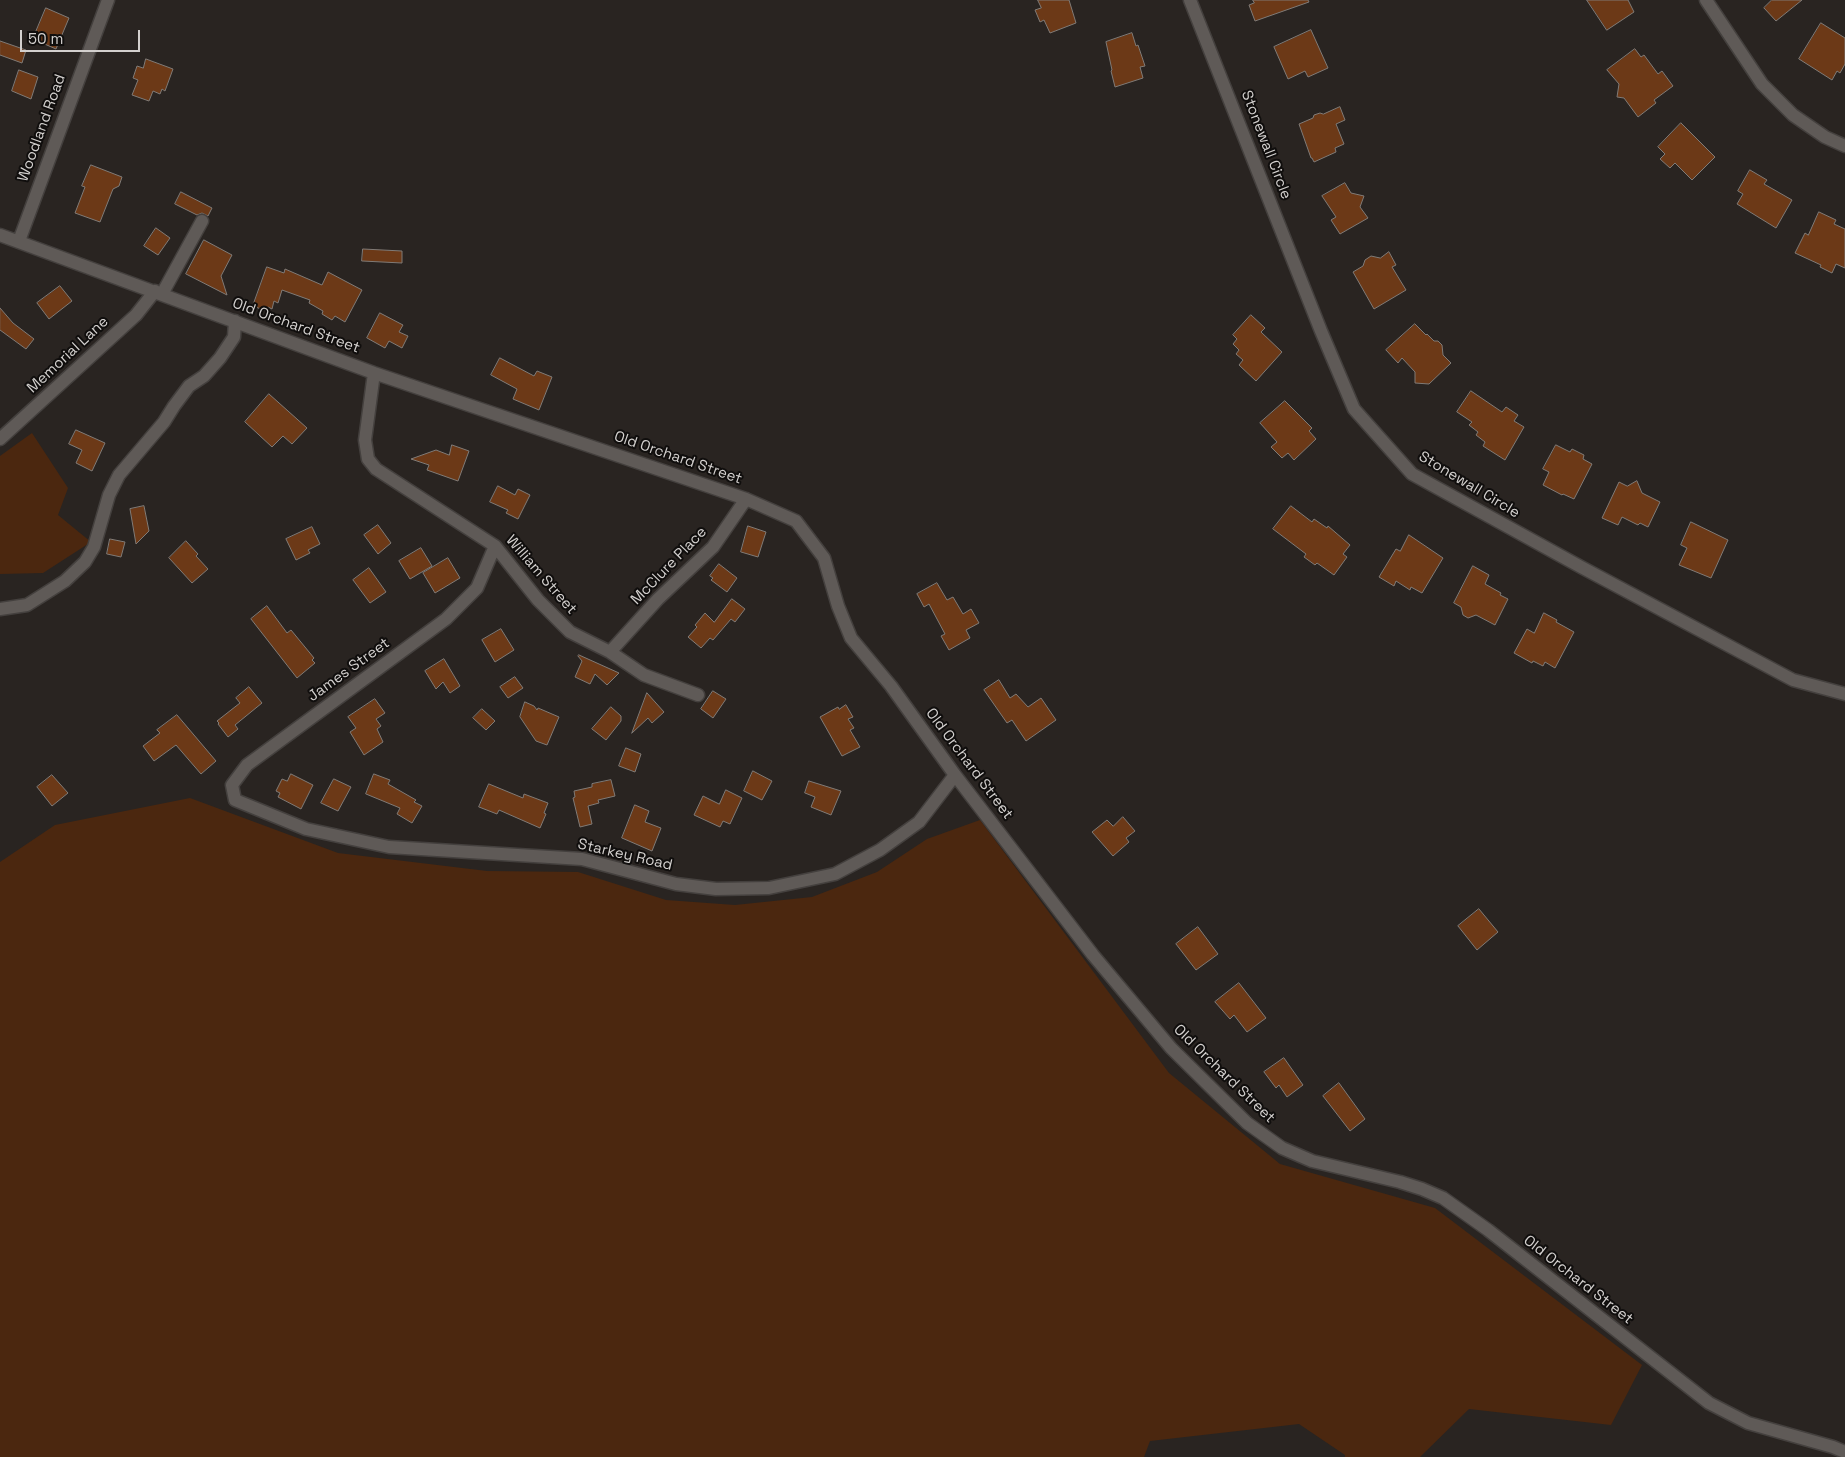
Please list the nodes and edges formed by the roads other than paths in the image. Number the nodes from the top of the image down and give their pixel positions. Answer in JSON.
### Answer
{"nodes":[{"id":1,"x":108,"y":0,"type":"edge"},
{"id":2,"x":1190,"y":0,"type":"edge"},
{"id":3,"x":1706,"y":0,"type":"edge"},
{"id":4,"x":1845,"y":146,"type":"edge"},
{"id":5,"x":202,"y":221,"type":"dead end"},
{"id":6,"x":0,"y":235,"type":"edge"},
{"id":7,"x":19,"y":241,"type":"junction"},
{"id":8,"x":158,"y":293,"type":"junction"},
{"id":9,"x":235,"y":321,"type":"junction"},
{"id":10,"x":374,"y":373,"type":"junction"},
{"id":11,"x":0,"y":439,"type":"edge"},
{"id":12,"x":746,"y":499,"type":"junction"},
{"id":13,"x":496,"y":546,"type":"junction"},
{"id":14,"x":0,"y":609,"type":"edge"},
{"id":15,"x":610,"y":652,"type":"junction"},
{"id":16,"x":1845,"y":694,"type":"edge"},
{"id":17,"x":698,"y":695,"type":"dead end"},
{"id":18,"x":955,"y":775,"type":"junction"},
{"id":19,"x":252,"y":808,"type":"joint"},
{"id":20,"x":1845,"y":1452,"type":"edge"}],
"edges":[{"from":1,"to":7,"type":"street","name":"Woodland Road"},
{"from":2,"to":16,"type":"street","name":"Stonewall Circle"},
{"from":3,"to":4,"type":"street"},
{"from":5,"to":8,"type":"street","name":"Memorial Lane"},
{"from":6,"to":7,"type":"street","name":"Old Orchard Street"},
{"from":7,"to":8,"type":"street","name":"Old Orchard Street"},
{"from":8,"to":9,"type":"street","name":"Old Orchard Street"},
{"from":8,"to":11,"type":"street","name":"Memorial Lane"},
{"from":9,"to":10,"type":"street","name":"Old Orchard Street"},
{"from":9,"to":14,"type":"street"},
{"from":10,"to":12,"type":"street","name":"Old Orchard Street"},
{"from":10,"to":13,"type":"street","name":"William Street"},
{"from":12,"to":15,"type":"street","name":"McClure Place"},
{"from":12,"to":18,"type":"street","name":"Old Orchard Street"},
{"from":13,"to":15,"type":"street","name":"William Street"},
{"from":13,"to":19,"type":"street","name":"James Street"},
{"from":15,"to":17,"type":"street","name":"William Street"},
{"from":18,"to":19,"type":"street","name":"Starkey Road"},
{"from":18,"to":20,"type":"street","name":"Old Orchard Street"}]}
